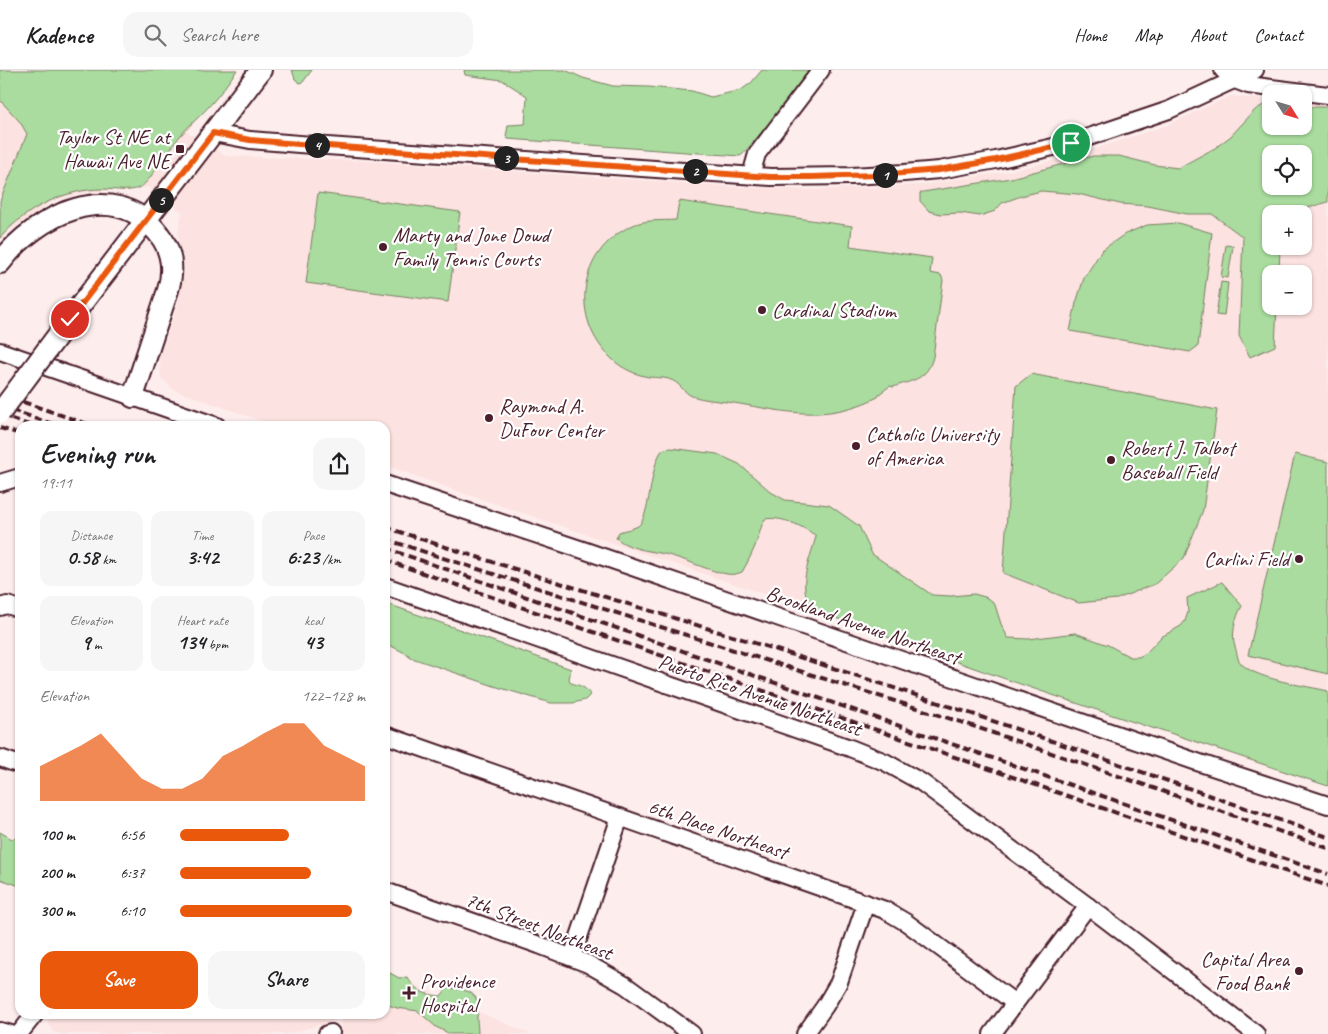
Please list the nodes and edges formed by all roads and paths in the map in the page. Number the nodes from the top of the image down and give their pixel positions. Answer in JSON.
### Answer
{"nodes":[{"id":1,"x":261,"y":70,"type":"edge"},
{"id":2,"x":821,"y":70,"type":"edge"},
{"id":3,"x":1255,"y":70,"type":"edge"},
{"id":4,"x":1229,"y":75,"type":"edge"},
{"id":5,"x":1328,"y":95,"type":"edge"},
{"id":6,"x":213,"y":133,"type":"junction"},
{"id":7,"x":751,"y":175,"type":"junction"},
{"id":8,"x":146,"y":220,"type":"junction"},
{"id":9,"x":0,"y":263,"type":"edge"},
{"id":10,"x":0,"y":351,"type":"edge"},
{"id":11,"x":133,"y":397,"type":"junction"},
{"id":12,"x":0,"y":413,"type":"edge"},
{"id":13,"x":203,"y":421,"type":"edge"},
{"id":14,"x":15,"y":478,"type":"edge"},
{"id":15,"x":0,"y":483,"type":"edge"},
{"id":16,"x":390,"y":486,"type":"edge"},
{"id":17,"x":390,"y":588,"type":"edge"},
{"id":18,"x":0,"y":607,"type":"edge"},
{"id":19,"x":15,"y":607,"type":"edge"},
{"id":20,"x":390,"y":737,"type":"edge"},
{"id":21,"x":0,"y":758,"type":"edge"},
{"id":22,"x":15,"y":763,"type":"edge"},
{"id":23,"x":1328,"y":805,"type":"edge"},
{"id":24,"x":620,"y":817,"type":"junction"},
{"id":25,"x":390,"y":893,"type":"edge"},
{"id":26,"x":866,"y":903,"type":"junction"},
{"id":27,"x":1088,"y":906,"type":"junction"},
{"id":28,"x":572,"y":957,"type":"junction"},
{"id":29,"x":1015,"y":1003,"type":"junction"},
{"id":30,"x":30,"y":1019,"type":"edge"},
{"id":31,"x":0,"y":1031,"type":"edge"},
{"id":32,"x":12,"y":1034,"type":"edge"},
{"id":33,"x":19,"y":1034,"type":"edge"},
{"id":34,"x":692,"y":1034,"type":"edge"},
{"id":35,"x":804,"y":1034,"type":"edge"},
{"id":36,"x":992,"y":1034,"type":"edge"},
{"id":37,"x":1256,"y":1034,"type":"edge"}],
"edges":[{"from":1,"to":6,"type":"main road"},
{"from":2,"to":7,"type":"street"},
{"from":3,"to":4,"type":"street"},
{"from":4,"to":5,"type":"street"},
{"from":4,"to":7,"type":"street"},
{"from":6,"to":7,"type":"street"},
{"from":6,"to":8,"type":"main road"},
{"from":8,"to":9,"type":"main road"},
{"from":8,"to":11,"type":"main road"},
{"from":8,"to":12,"type":"main road","bridge":true},
{"from":10,"to":11,"type":"street"},
{"from":11,"to":13,"type":"street"},
{"from":14,"to":15,"type":"street"},
{"from":16,"to":23,"type":"street","name":"Brookland Avenue Northeast"},
{"from":17,"to":27,"type":"street","name":"Puerto Rico Avenue Northeast"},
{"from":18,"to":19,"type":"street"},
{"from":20,"to":24,"type":"street","name":"6th Place Northeast"},
{"from":21,"to":22,"type":"street"},
{"from":24,"to":26,"type":"street","name":"6th Place Northeast"},
{"from":24,"to":28,"type":"street"},
{"from":25,"to":28,"type":"street","name":"7th Street Northeast"},
{"from":26,"to":29,"type":"street","name":"6th Place Northeast"},
{"from":26,"to":35,"type":"street"},
{"from":27,"to":29,"type":"street"},
{"from":27,"to":37,"type":"street","name":"Puerto Rico Avenue Northeast"},
{"from":28,"to":34,"type":"street","name":"7th Street Northeast"},
{"from":29,"to":36,"type":"street"},
{"from":30,"to":33,"type":"street"},
{"from":31,"to":32,"type":"street"}]}
